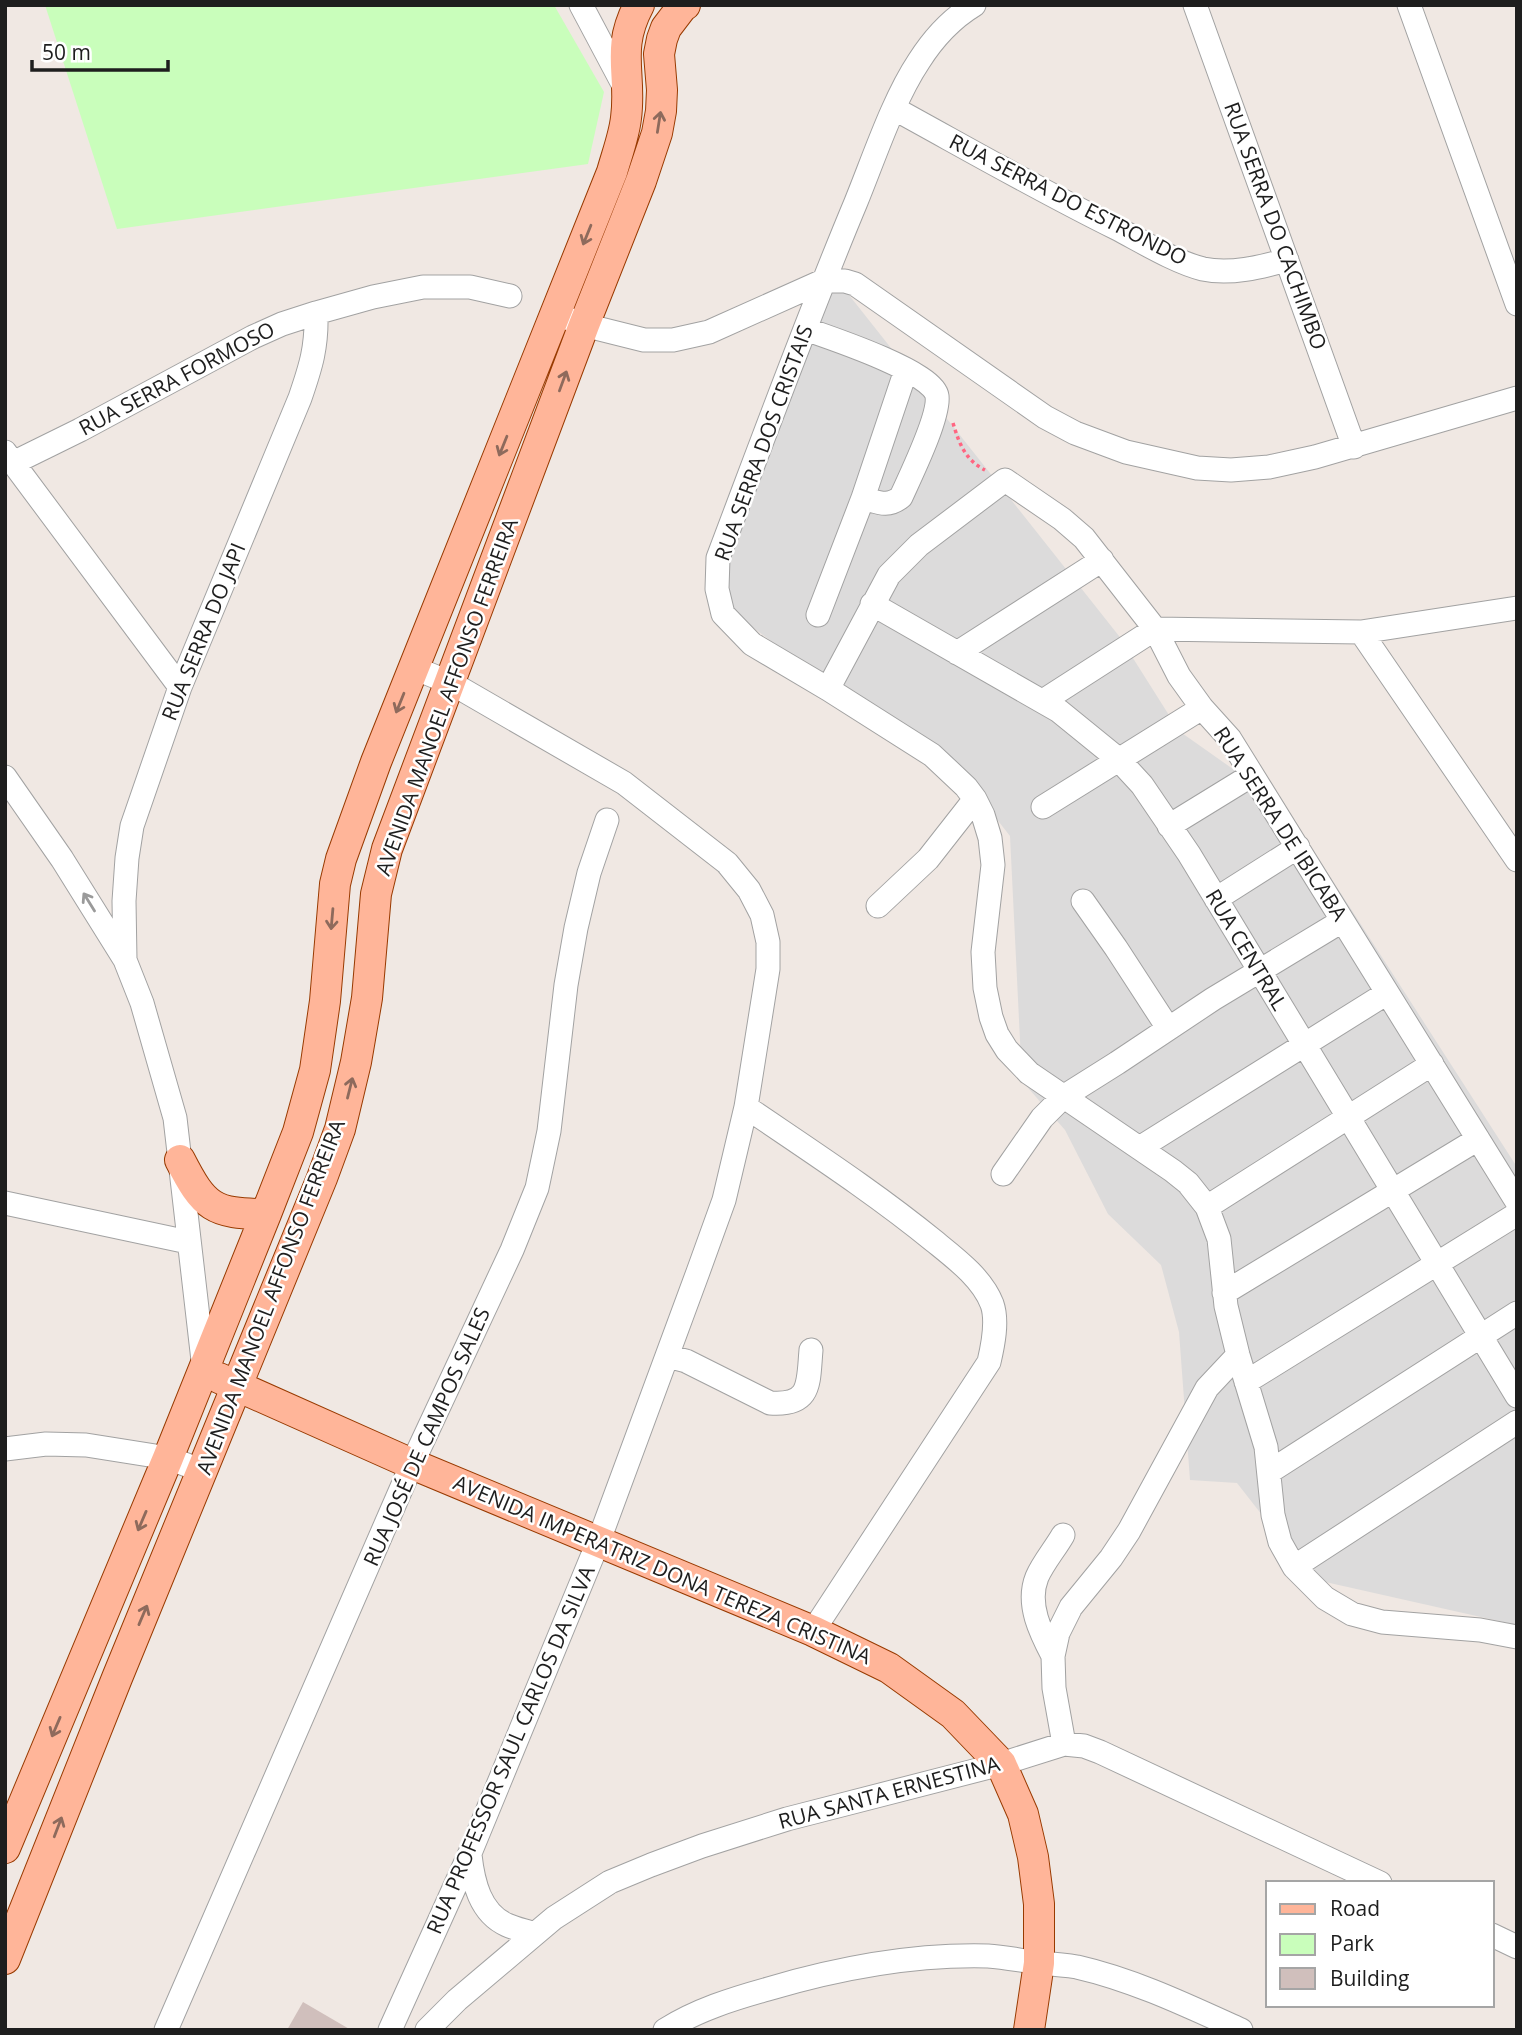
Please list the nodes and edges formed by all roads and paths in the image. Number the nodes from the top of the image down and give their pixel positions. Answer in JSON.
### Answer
{"nodes":[{"id":1,"x":581,"y":5,"type":"edge"},
{"id":2,"x":639,"y":5,"type":"edge"},
{"id":3,"x":974,"y":5,"type":"edge"},
{"id":4,"x":1195,"y":5,"type":"edge"},
{"id":5,"x":1409,"y":5,"type":"edge"},
{"id":6,"x":682,"y":6,"type":"edge"},
{"id":7,"x":627,"y":90,"type":"junction"},
{"id":8,"x":895,"y":109,"type":"junction"},
{"id":9,"x":1287,"y":260,"type":"junction"},
{"id":10,"x":823,"y":281,"type":"junction"},
{"id":11,"x":510,"y":296,"type":"dead end"},
{"id":12,"x":1517,"y":304,"type":"edge"},
{"id":13,"x":316,"y":313,"type":"junction"},
{"id":14,"x":556,"y":313,"type":"junction"},
{"id":15,"x":584,"y":325,"type":"junction"},
{"id":16,"x":805,"y":329,"type":"junction"},
{"id":17,"x":905,"y":370,"type":"junction"},
{"id":18,"x":1517,"y":398,"type":"edge"},
{"id":19,"x":950,"y":415,"type":"dead end"},
{"id":20,"x":1354,"y":447,"type":"junction"},
{"id":21,"x":9,"y":457,"type":"edge"},
{"id":22,"x":1005,"y":480,"type":"junction"},
{"id":23,"x":863,"y":498,"type":"junction"},
{"id":24,"x":1102,"y":560,"type":"junction"},
{"id":25,"x":872,"y":604,"type":"junction"},
{"id":26,"x":1517,"y":608,"type":"edge"},
{"id":27,"x":818,"y":615,"type":"dead end"},
{"id":28,"x":1154,"y":629,"type":"junction"},
{"id":29,"x":1361,"y":632,"type":"junction"},
{"id":30,"x":957,"y":653,"type":"junction"},
{"id":31,"x":414,"y":668,"type":"junction"},
{"id":32,"x":451,"y":682,"type":"junction"},
{"id":33,"x":180,"y":687,"type":"junction"},
{"id":34,"x":828,"y":689,"type":"junction"},
{"id":35,"x":1043,"y":701,"type":"junction"},
{"id":36,"x":1202,"y":708,"type":"junction"},
{"id":37,"x":1118,"y":759,"type":"junction"},
{"id":38,"x":1252,"y":775,"type":"junction"},
{"id":39,"x":5,"y":777,"type":"edge"},
{"id":40,"x":975,"y":799,"type":"junction"},
{"id":41,"x":1042,"y":807,"type":"dead end"},
{"id":42,"x":607,"y":820,"type":"dead end"},
{"id":43,"x":1169,"y":826,"type":"junction"},
{"id":44,"x":1298,"y":847,"type":"junction"},
{"id":45,"x":1517,"y":860,"type":"edge"},
{"id":46,"x":1216,"y":899,"type":"junction"},
{"id":47,"x":1083,"y":901,"type":"dead end"},
{"id":48,"x":878,"y":906,"type":"dead end"},
{"id":49,"x":1342,"y":921,"type":"junction"},
{"id":50,"x":125,"y":960,"type":"junction"},
{"id":51,"x":1259,"y":972,"type":"junction"},
{"id":52,"x":1387,"y":993,"type":"junction"},
{"id":53,"x":1168,"y":1028,"type":"junction"},
{"id":54,"x":1304,"y":1045,"type":"junction"},
{"id":55,"x":1432,"y":1064,"type":"junction"},
{"id":56,"x":1063,"y":1097,"type":"junction"},
{"id":57,"x":746,"y":1107,"type":"junction"},
{"id":58,"x":1348,"y":1117,"type":"junction"},
{"id":59,"x":1478,"y":1139,"type":"junction"},
{"id":60,"x":1142,"y":1147,"type":"junction"},
{"id":61,"x":180,"y":1160,"type":"junction"},
{"id":62,"x":1003,"y":1174,"type":"dead end"},
{"id":63,"x":1392,"y":1190,"type":"junction"},
{"id":64,"x":1517,"y":1202,"type":"edge"},
{"id":65,"x":5,"y":1203,"type":"edge"},
{"id":66,"x":1207,"y":1207,"type":"junction"},
{"id":67,"x":267,"y":1214,"type":"junction"},
{"id":68,"x":1517,"y":1214,"type":"edge"},
{"id":69,"x":188,"y":1242,"type":"junction"},
{"id":70,"x":1437,"y":1264,"type":"junction"},
{"id":71,"x":192,"y":1268,"type":"junction"},
{"id":72,"x":1224,"y":1293,"type":"junction"},
{"id":73,"x":1517,"y":1313,"type":"edge"},
{"id":74,"x":1481,"y":1336,"type":"junction"},
{"id":75,"x":811,"y":1350,"type":"dead end"},
{"id":76,"x":1238,"y":1355,"type":"junction"},
{"id":77,"x":667,"y":1356,"type":"junction"},
{"id":78,"x":204,"y":1371,"type":"junction"},
{"id":79,"x":1245,"y":1382,"type":"junction"},
{"id":80,"x":237,"y":1387,"type":"junction"},
{"id":81,"x":1517,"y":1396,"type":"edge"},
{"id":82,"x":1517,"y":1422,"type":"edge"},
{"id":83,"x":181,"y":1427,"type":"junction"},
{"id":84,"x":7,"y":1451,"type":"edge"},
{"id":85,"x":168,"y":1458,"type":"junction"},
{"id":86,"x":412,"y":1464,"type":"junction"},
{"id":87,"x":203,"y":1471,"type":"junction"},
{"id":88,"x":1269,"y":1472,"type":"junction"},
{"id":89,"x":1063,"y":1535,"type":"dead end"},
{"id":90,"x":599,"y":1540,"type":"junction"},
{"id":91,"x":1294,"y":1567,"type":"junction"},
{"id":92,"x":813,"y":1631,"type":"junction"},
{"id":93,"x":1517,"y":1637,"type":"edge"},
{"id":94,"x":1054,"y":1656,"type":"junction"},
{"id":95,"x":82,"y":1664,"type":"junction"},
{"id":96,"x":117,"y":1678,"type":"junction"},
{"id":97,"x":1064,"y":1744,"type":"junction"},
{"id":98,"x":1001,"y":1764,"type":"junction"},
{"id":99,"x":5,"y":1849,"type":"edge"},
{"id":100,"x":470,"y":1853,"type":"junction"},
{"id":101,"x":43,"y":1866,"type":"junction"},
{"id":102,"x":1376,"y":1881,"type":"edge"},
{"id":103,"x":534,"y":1934,"type":"junction"},
{"id":104,"x":1494,"y":1936,"type":"edge"},
{"id":105,"x":1517,"y":1947,"type":"edge"},
{"id":106,"x":5,"y":1959,"type":"edge"},
{"id":107,"x":1039,"y":1962,"type":"junction"},
{"id":108,"x":166,"y":2030,"type":"edge"},
{"id":109,"x":390,"y":2030,"type":"edge"},
{"id":110,"x":427,"y":2030,"type":"edge"},
{"id":111,"x":665,"y":2030,"type":"edge"},
{"id":112,"x":1028,"y":2030,"type":"edge"},
{"id":113,"x":1241,"y":2030,"type":"edge"}],
"edges":[{"from":1,"to":7,"type":"street"},
{"from":2,"to":7,"type":"main road","name":"AVENIDA MANOEL AFFONSO FERREIRA"},
{"from":3,"to":8,"type":"street","name":"RUA SERRA DOS CRISTAIS"},
{"from":4,"to":9,"type":"street","name":"RUA SERRA DO CACHIMBO"},
{"from":5,"to":12,"type":"street"},
{"from":15,"to":6,"type":"main road","name":"AVENIDA MANOEL AFFONSO FERREIRA","one_way":true},
{"from":7,"to":14,"type":"main road","name":"AVENIDA MANOEL AFFONSO FERREIRA","one_way":true},
{"from":8,"to":9,"type":"street","name":"RUA SERRA DO ESTRONDO"},
{"from":8,"to":10,"type":"street","name":"RUA SERRA DOS CRISTAIS"},
{"from":9,"to":20,"type":"street","name":"RUA SERRA DO CACHIMBO"},
{"from":10,"to":15,"type":"street"},
{"from":10,"to":16,"type":"street","name":"RUA SERRA DOS CRISTAIS"},
{"from":10,"to":20,"type":"street"},
{"from":11,"to":13,"type":"street","name":"RUA SERRA FORMOSO"},
{"from":13,"to":21,"type":"street","name":"RUA SERRA FORMOSO"},
{"from":13,"to":33,"type":"street","name":"RUA SERRA DO JAPI"},
{"from":14,"to":15,"type":"street"},
{"from":14,"to":31,"type":"main road","name":"AVENIDA MANOEL AFFONSO FERREIRA","one_way":true},
{"from":32,"to":15,"type":"main road","name":"AVENIDA MANOEL AFFONSO FERREIRA","one_way":true},
{"from":16,"to":17,"type":"street"},
{"from":16,"to":34,"type":"street","name":"RUA SERRA DOS CRISTAIS"},
{"from":17,"to":23,"type":"street"},
{"from":17,"to":23,"type":"street"},
{"from":18,"to":20,"type":"street"},
{"from":19,"to":22,"type":"path"},
{"from":21,"to":33,"type":"street"},
{"from":22,"to":24,"type":"street","name":"RUA SERRA DE IBICABA"},
{"from":22,"to":25,"type":"street"},
{"from":23,"to":27,"type":"street"},
{"from":24,"to":28,"type":"street","name":"RUA SERRA DE IBICABA"},
{"from":24,"to":30,"type":"street"},
{"from":25,"to":30,"type":"street","name":"RUA CENTRAL"},
{"from":25,"to":34,"type":"street"},
{"from":26,"to":29,"type":"street"},
{"from":28,"to":29,"type":"street"},
{"from":28,"to":35,"type":"street"},
{"from":28,"to":36,"type":"street","name":"RUA SERRA DE IBICABA"},
{"from":29,"to":45,"type":"street"},
{"from":30,"to":35,"type":"street","name":"RUA CENTRAL"},
{"from":31,"to":32,"type":"street","name":"RUA PROFESSOR SAUL CARLOS DA SILVA"},
{"from":31,"to":67,"type":"main road","name":"AVENIDA MANOEL AFFONSO FERREIRA","one_way":true},
{"from":32,"to":57,"type":"street","name":"RUA PROFESSOR SAUL CARLOS DA SILVA"},
{"from":80,"to":32,"type":"main road","name":"AVENIDA MANOEL AFFONSO FERREIRA","one_way":true},
{"from":33,"to":50,"type":"street","name":"RUA SERRA DO JAPI"},
{"from":34,"to":40,"type":"street","name":"RUA SERRA DOS CRISTAIS"},
{"from":35,"to":37,"type":"street","name":"RUA CENTRAL"},
{"from":36,"to":37,"type":"street"},
{"from":36,"to":38,"type":"street","name":"RUA SERRA DE IBICABA"},
{"from":37,"to":41,"type":"street"},
{"from":37,"to":43,"type":"street","name":"RUA CENTRAL"},
{"from":38,"to":43,"type":"street"},
{"from":38,"to":44,"type":"street","name":"RUA SERRA DE IBICABA"},
{"from":50,"to":39,"type":"street","one_way":true},
{"from":40,"to":48,"type":"street"},
{"from":40,"to":56,"type":"street","name":"RUA SERRA DOS CRISTAIS"},
{"from":42,"to":86,"type":"street","name":"RUA JOSÉ DE CAMPOS SALES"},
{"from":43,"to":46,"type":"street","name":"RUA CENTRAL"},
{"from":44,"to":46,"type":"street"},
{"from":44,"to":49,"type":"street","name":"RUA SERRA DE IBICABA"},
{"from":46,"to":51,"type":"street","name":"RUA CENTRAL"},
{"from":47,"to":53,"type":"street"},
{"from":49,"to":51,"type":"street"},
{"from":49,"to":52,"type":"street","name":"RUA SERRA DE IBICABA"},
{"from":50,"to":61,"type":"street"},
{"from":51,"to":53,"type":"street"},
{"from":51,"to":54,"type":"street","name":"RUA CENTRAL"},
{"from":52,"to":54,"type":"street"},
{"from":52,"to":55,"type":"street","name":"RUA SERRA DE IBICABA"},
{"from":53,"to":56,"type":"street"},
{"from":54,"to":58,"type":"street","name":"RUA CENTRAL"},
{"from":54,"to":60,"type":"street"},
{"from":55,"to":58,"type":"street"},
{"from":55,"to":59,"type":"street","name":"RUA SERRA DE IBICABA"},
{"from":56,"to":60,"type":"street","name":"RUA SERRA DOS CRISTAIS"},
{"from":56,"to":62,"type":"street"},
{"from":57,"to":77,"type":"street","name":"RUA PROFESSOR SAUL CARLOS DA SILVA"},
{"from":57,"to":92,"type":"street"},
{"from":58,"to":63,"type":"street","name":"RUA CENTRAL"},
{"from":58,"to":66,"type":"street"},
{"from":59,"to":63,"type":"street"},
{"from":59,"to":64,"type":"street","name":"RUA SERRA DE IBICABA"},
{"from":60,"to":66,"type":"street","name":"RUA SERRA DOS CRISTAIS"},
{"from":61,"to":67,"type":"main road"},
{"from":61,"to":69,"type":"street"},
{"from":63,"to":70,"type":"street","name":"RUA CENTRAL"},
{"from":63,"to":72,"type":"street"},
{"from":65,"to":69,"type":"street"},
{"from":66,"to":72,"type":"street","name":"RUA SERRA DOS CRISTAIS"},
{"from":67,"to":78,"type":"main road","name":"AVENIDA MANOEL AFFONSO FERREIRA"},
{"from":68,"to":70,"type":"street"},
{"from":69,"to":71,"type":"street"},
{"from":70,"to":74,"type":"street","name":"RUA CENTRAL"},
{"from":70,"to":79,"type":"street"},
{"from":71,"to":78,"type":"street"},
{"from":71,"to":83,"type":"street"},
{"from":72,"to":76,"type":"street","name":"RUA SERRA DOS CRISTAIS"},
{"from":73,"to":74,"type":"street"},
{"from":74,"to":81,"type":"street","name":"RUA CENTRAL"},
{"from":74,"to":88,"type":"street"},
{"from":75,"to":77,"type":"street"},
{"from":76,"to":79,"type":"street","name":"RUA SERRA DOS CRISTAIS"},
{"from":76,"to":94,"type":"street"},
{"from":77,"to":90,"type":"street","name":"RUA PROFESSOR SAUL CARLOS DA SILVA"},
{"from":78,"to":80,"type":"main road","name":"AVENIDA IMPERATRIZ DONA TEREZA CRISTINA"},
{"from":78,"to":83,"type":"main road","name":"AVENIDA MANOEL AFFONSO FERREIRA"},
{"from":79,"to":88,"type":"street","name":"RUA SERRA DOS CRISTAIS"},
{"from":80,"to":86,"type":"main road","name":"AVENIDA IMPERATRIZ DONA TEREZA CRISTINA"},
{"from":80,"to":87,"type":"main road","name":"AVENIDA MANOEL AFFONSO FERREIRA"},
{"from":82,"to":91,"type":"street"},
{"from":83,"to":85,"type":"main road","name":"AVENIDA MANOEL AFFONSO FERREIRA"},
{"from":84,"to":85,"type":"street"},
{"from":85,"to":87,"type":"street"},
{"from":85,"to":95,"type":"main road","name":"AVENIDA MANOEL AFFONSO FERREIRA","one_way":true},
{"from":86,"to":90,"type":"main road","name":"AVENIDA IMPERATRIZ DONA TEREZA CRISTINA"},
{"from":86,"to":108,"type":"street","name":"RUA JOSÉ DE CAMPOS SALES"},
{"from":96,"to":87,"type":"main road","name":"AVENIDA MANOEL AFFONSO FERREIRA","one_way":true},
{"from":88,"to":91,"type":"street","name":"RUA SERRA DOS CRISTAIS"},
{"from":89,"to":94,"type":"street"},
{"from":90,"to":92,"type":"main road","name":"AVENIDA IMPERATRIZ DONA TEREZA CRISTINA"},
{"from":90,"to":100,"type":"street","name":"RUA PROFESSOR SAUL CARLOS DA SILVA"},
{"from":91,"to":93,"type":"street","name":"RUA SERRA DOS CRISTAIS"},
{"from":92,"to":98,"type":"main road","name":"AVENIDA IMPERATRIZ DONA TEREZA CRISTINA"},
{"from":94,"to":97,"type":"street"},
{"from":95,"to":96,"type":"main road"},
{"from":95,"to":99,"type":"main road","name":"AVENIDA MANOEL AFFONSO FERREIRA","one_way":true},
{"from":101,"to":96,"type":"main road","name":"AVENIDA MANOEL AFFONSO FERREIRA","one_way":true},
{"from":97,"to":98,"type":"street","name":"RUA SANTA ERNESTINA"},
{"from":97,"to":102,"type":"street","name":"RUA SANTA ERNESTINA"},
{"from":98,"to":103,"type":"street","name":"RUA SANTA ERNESTINA"},
{"from":98,"to":107,"type":"main road","name":"AVENIDA IMPERATRIZ DONA TEREZA CRISTINA"},
{"from":99,"to":101,"type":"main road"},
{"from":100,"to":103,"type":"street"},
{"from":100,"to":109,"type":"street","name":"RUA PROFESSOR SAUL CARLOS DA SILVA"},
{"from":101,"to":106,"type":"main road","name":"AVENIDA MANOEL AFFONSO FERREIRA"},
{"from":103,"to":110,"type":"street","name":"RUA SANTA ERNESTINA"},
{"from":104,"to":105,"type":"street"},
{"from":107,"to":111,"type":"street"},
{"from":107,"to":112,"type":"main road","name":"AVENIDA IMPERATRIZ DONA TEREZA CRISTINA"},
{"from":107,"to":113,"type":"street"}]}
